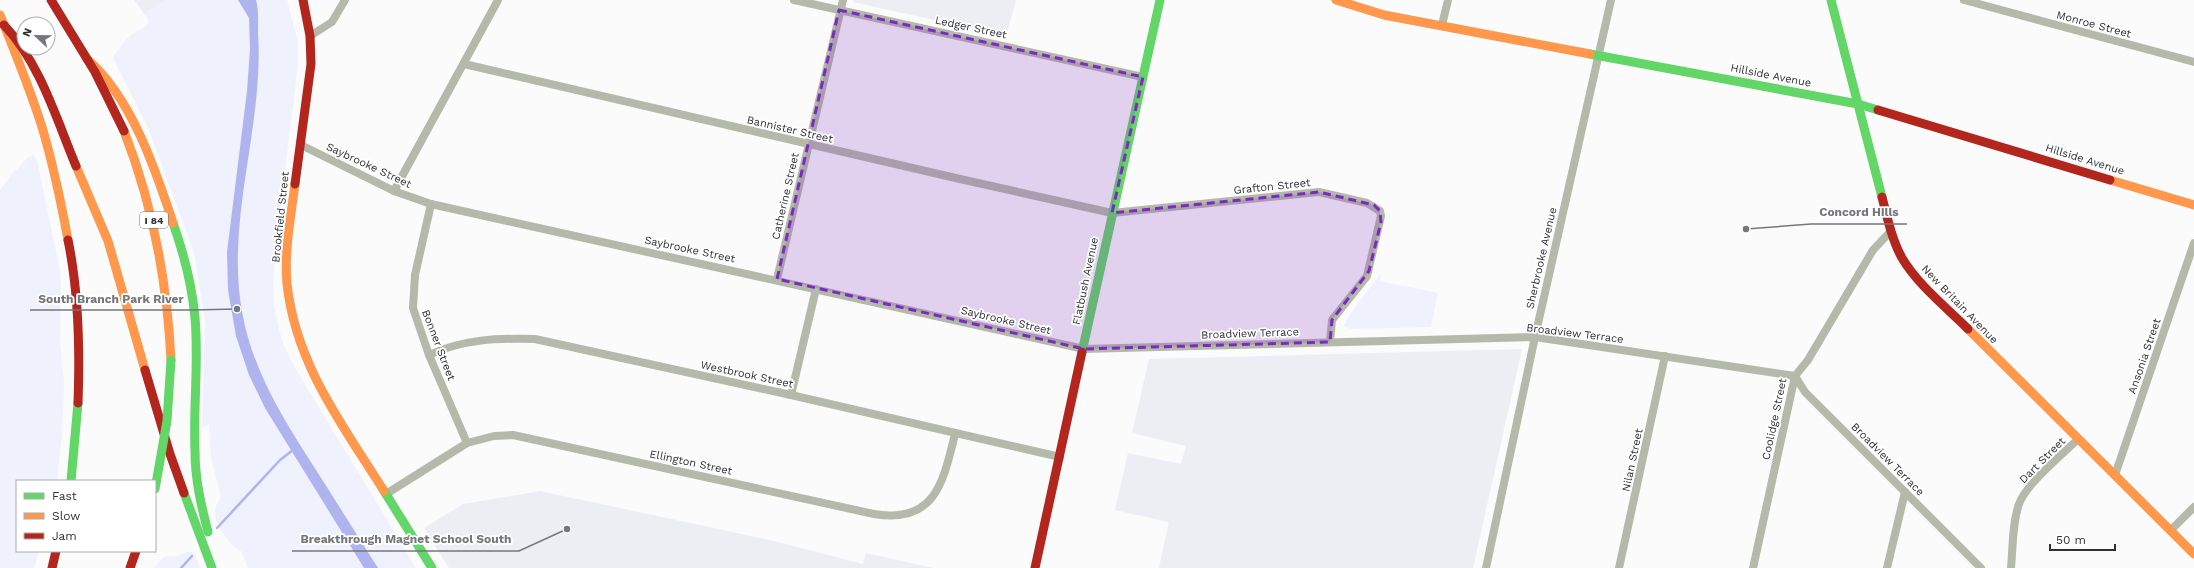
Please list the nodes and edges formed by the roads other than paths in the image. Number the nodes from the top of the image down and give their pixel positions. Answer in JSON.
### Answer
{"nodes":[{"id":1,"x":51,"y":0,"type":"edge"},
{"id":2,"x":303,"y":0,"type":"edge"},
{"id":3,"x":345,"y":0,"type":"edge"},
{"id":4,"x":498,"y":0,"type":"edge"},
{"id":5,"x":794,"y":0,"type":"edge"},
{"id":6,"x":842,"y":0,"type":"edge"},
{"id":7,"x":1160,"y":0,"type":"edge"},
{"id":8,"x":1336,"y":0,"type":"edge"},
{"id":9,"x":1448,"y":0,"type":"edge"},
{"id":10,"x":1611,"y":0,"type":"edge"},
{"id":11,"x":1831,"y":0,"type":"edge"},
{"id":12,"x":1964,"y":0,"type":"edge"},
{"id":13,"x":839,"y":10,"type":"junction"},
{"id":14,"x":0,"y":15,"type":"edge"},
{"id":15,"x":4,"y":25,"type":"junction"},
{"id":16,"x":1442,"y":25,"type":"junction"},
{"id":17,"x":310,"y":36,"type":"junction"},
{"id":18,"x":1599,"y":54,"type":"junction"},
{"id":19,"x":87,"y":59,"type":"junction"},
{"id":20,"x":2194,"y":62,"type":"edge"},
{"id":21,"x":464,"y":64,"type":"junction"},
{"id":22,"x":1143,"y":77,"type":"junction"},
{"id":23,"x":1858,"y":104,"type":"junction"},
{"id":24,"x":808,"y":144,"type":"junction"},
{"id":25,"x":301,"y":145,"type":"junction"},
{"id":26,"x":394,"y":191,"type":"junction"},
{"id":27,"x":431,"y":204,"type":"junction"},
{"id":28,"x":2194,"y":205,"type":"edge"},
{"id":29,"x":1112,"y":213,"type":"junction"},
{"id":30,"x":1891,"y":231,"type":"junction"},
{"id":31,"x":2194,"y":243,"type":"edge"},
{"id":32,"x":777,"y":280,"type":"junction"},
{"id":33,"x":816,"y":289,"type":"junction"},
{"id":34,"x":1535,"y":337,"type":"junction"},
{"id":35,"x":1330,"y":342,"type":"junction"},
{"id":36,"x":1084,"y":349,"type":"junction"},
{"id":37,"x":429,"y":355,"type":"junction"},
{"id":38,"x":1665,"y":356,"type":"junction"},
{"id":39,"x":1795,"y":376,"type":"junction"},
{"id":40,"x":791,"y":395,"type":"junction"},
{"id":41,"x":955,"y":434,"type":"junction"},
{"id":42,"x":2078,"y":440,"type":"junction"},
{"id":43,"x":467,"y":443,"type":"junction"},
{"id":44,"x":1060,"y":458,"type":"junction"},
{"id":45,"x":2115,"y":475,"type":"junction"},
{"id":46,"x":71,"y":480,"type":"edge"},
{"id":47,"x":156,"y":483,"type":"edge"},
{"id":48,"x":1905,"y":492,"type":"junction"},
{"id":49,"x":386,"y":494,"type":"junction"},
{"id":50,"x":2194,"y":507,"type":"edge"},
{"id":51,"x":2170,"y":530,"type":"junction"},
{"id":52,"x":56,"y":552,"type":"edge"},
{"id":53,"x":136,"y":552,"type":"edge"},
{"id":54,"x":2194,"y":554,"type":"edge"},
{"id":55,"x":52,"y":568,"type":"edge"},
{"id":56,"x":130,"y":568,"type":"edge"},
{"id":57,"x":212,"y":568,"type":"edge"},
{"id":58,"x":221,"y":568,"type":"edge"},
{"id":59,"x":432,"y":568,"type":"edge"},
{"id":60,"x":1035,"y":568,"type":"edge"},
{"id":61,"x":1486,"y":568,"type":"edge"},
{"id":62,"x":1619,"y":568,"type":"edge"},
{"id":63,"x":1753,"y":568,"type":"edge"},
{"id":64,"x":1887,"y":568,"type":"edge"},
{"id":65,"x":1981,"y":568,"type":"edge"},
{"id":66,"x":2011,"y":568,"type":"edge"}],
"edges":[{"from":1,"to":19,"type":"main road","number":"I 84"},
{"from":2,"to":17,"type":"main road","name":"Brookfield Street"},
{"from":3,"to":17,"type":"street"},
{"from":4,"to":21,"type":"street"},
{"from":5,"to":13,"type":"street","name":"Ledger Street"},
{"from":6,"to":13,"type":"street","name":"Catherine Street"},
{"from":7,"to":22,"type":"main road","name":"Flatbush Avenue"},
{"from":8,"to":16,"type":"main road","name":"Hillside Avenue"},
{"from":9,"to":16,"type":"street"},
{"from":10,"to":18,"type":"street","name":"Sherbrooke Avenue"},
{"from":11,"to":23,"type":"main road","name":"New Britain Avenue"},
{"from":12,"to":20,"type":"street","name":"Monroe Street"},
{"from":13,"to":22,"type":"street","name":"Ledger Street"},
{"from":13,"to":24,"type":"street","name":"Catherine Street"},
{"from":14,"to":15,"type":"main road"},
{"from":15,"to":46,"type":"main road"},
{"from":15,"to":57,"type":"main road"},
{"from":16,"to":18,"type":"main road","name":"Hillside Avenue"},
{"from":17,"to":25,"type":"main road","name":"Brookfield Street"},
{"from":18,"to":23,"type":"main road","name":"Hillside Avenue"},
{"from":18,"to":34,"type":"street","name":"Sherbrooke Avenue"},
{"from":19,"to":47,"type":"main road","number":"I 84","bridge":true},
{"from":19,"to":58,"type":"main road"},
{"from":21,"to":24,"type":"street","name":"Bannister Street"},
{"from":21,"to":26,"type":"street"},
{"from":22,"to":29,"type":"main road","name":"Flatbush Avenue"},
{"from":23,"to":28,"type":"main road","name":"Hillside Avenue"},
{"from":23,"to":30,"type":"main road","name":"New Britain Avenue"},
{"from":24,"to":29,"type":"street","name":"Bannister Street"},
{"from":24,"to":32,"type":"street","name":"Catherine Street"},
{"from":25,"to":26,"type":"street","name":"Saybrooke Street"},
{"from":25,"to":49,"type":"main road","name":"Brookfield Street"},
{"from":26,"to":27,"type":"street","name":"Saybrooke Street"},
{"from":27,"to":32,"type":"street","name":"Saybrooke Street"},
{"from":27,"to":37,"type":"street","name":"Bonner Street"},
{"from":29,"to":35,"type":"street","name":"Grafton Street"},
{"from":29,"to":36,"type":"main road","name":"Flatbush Avenue"},
{"from":30,"to":39,"type":"street","name":"Coolidge Street"},
{"from":30,"to":42,"type":"main road","name":"New Britain Avenue"},
{"from":31,"to":45,"type":"street","name":"Ansonia Street"},
{"from":32,"to":33,"type":"street","name":"Saybrooke Street"},
{"from":33,"to":36,"type":"street","name":"Saybrooke Street"},
{"from":33,"to":40,"type":"street"},
{"from":34,"to":35,"type":"street","name":"Broadview Terrace"},
{"from":34,"to":38,"type":"street","name":"Broadview Terrace"},
{"from":34,"to":61,"type":"street","name":"Sherbrooke Avenue"},
{"from":35,"to":36,"type":"street","name":"Broadview Terrace"},
{"from":36,"to":44,"type":"main road","name":"Flatbush Avenue"},
{"from":37,"to":40,"type":"street","name":"Westbrook Street"},
{"from":37,"to":43,"type":"street","name":"Bonner Street"},
{"from":38,"to":39,"type":"street","name":"Broadview Terrace"},
{"from":38,"to":62,"type":"street","name":"Nilan Street"},
{"from":39,"to":48,"type":"street","name":"Broadview Terrace"},
{"from":39,"to":63,"type":"street","name":"Coolidge Street"},
{"from":40,"to":41,"type":"street","name":"Westbrook Street"},
{"from":41,"to":43,"type":"street","name":"Ellington Street"},
{"from":41,"to":44,"type":"street","name":"Westbrook Street"},
{"from":42,"to":45,"type":"main road","name":"New Britain Avenue"},
{"from":42,"to":66,"type":"street","name":"Dart Street"},
{"from":43,"to":49,"type":"street","name":"Ellington Street"},
{"from":44,"to":60,"type":"main road","name":"Flatbush Avenue"},
{"from":45,"to":51,"type":"main road","name":"New Britain Avenue"},
{"from":48,"to":64,"type":"street"},
{"from":48,"to":65,"type":"street","name":"Broadview Terrace"},
{"from":49,"to":59,"type":"main road","name":"Brookfield Street"},
{"from":50,"to":51,"type":"street"},
{"from":51,"to":54,"type":"main road","name":"New Britain Avenue"},
{"from":52,"to":55,"type":"main road"},
{"from":53,"to":56,"type":"main road"}]}
